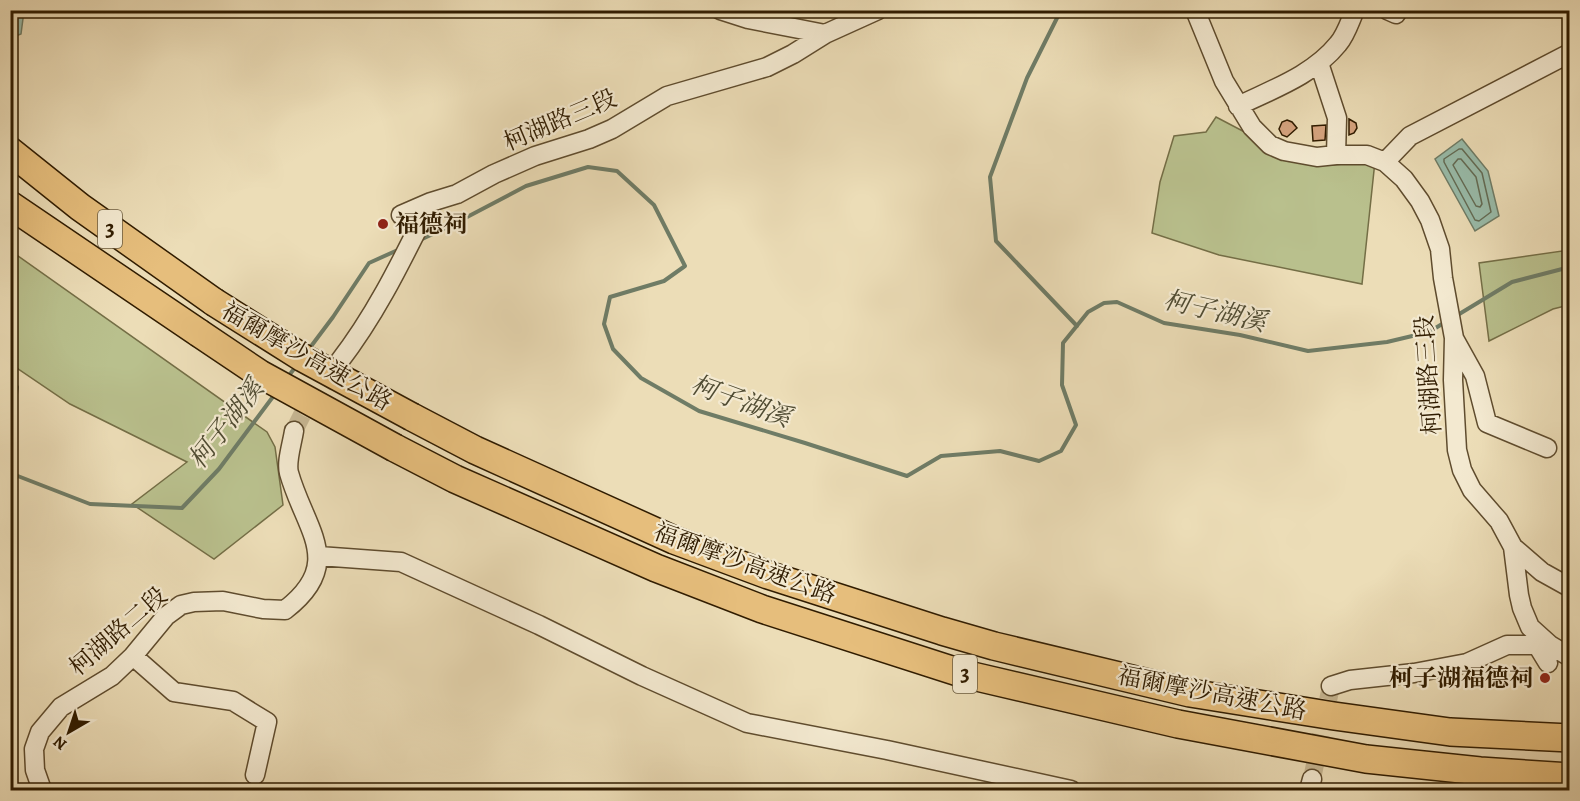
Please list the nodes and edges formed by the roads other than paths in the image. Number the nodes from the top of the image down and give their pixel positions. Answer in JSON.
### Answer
{"nodes":[{"id":1,"x":720,"y":10,"type":"edge"},
{"id":2,"x":878,"y":10,"type":"edge"},
{"id":3,"x":1195,"y":10,"type":"edge"},
{"id":4,"x":1355,"y":10,"type":"edge"},
{"id":5,"x":1387,"y":10,"type":"edge"},
{"id":6,"x":1398,"y":10,"type":"edge"},
{"id":7,"x":825,"y":34,"type":"junction"},
{"id":8,"x":1569,"y":53,"type":"edge"},
{"id":9,"x":1319,"y":63,"type":"junction"},
{"id":10,"x":1238,"y":106,"type":"junction"},
{"id":11,"x":10,"y":151,"type":"edge"},
{"id":12,"x":1336,"y":155,"type":"junction"},
{"id":13,"x":1385,"y":162,"type":"junction"},
{"id":14,"x":430,"y":202,"type":"junction"},
{"id":15,"x":10,"y":205,"type":"edge"},
{"id":16,"x":401,"y":215,"type":"dead end"},
{"id":17,"x":1454,"y":338,"type":"junction"},
{"id":18,"x":339,"y":363,"type":"tunnel mouth"},
{"id":19,"x":294,"y":431,"type":"tunnel mouth"},
{"id":20,"x":1547,"y":448,"type":"dead end"},
{"id":21,"x":1513,"y":547,"type":"junction"},
{"id":22,"x":319,"y":556,"type":"junction"},
{"id":23,"x":1569,"y":587,"type":"edge"},
{"id":24,"x":1545,"y":651,"type":"junction"},
{"id":25,"x":133,"y":656,"type":"junction"},
{"id":26,"x":1569,"y":657,"type":"edge"},
{"id":27,"x":1331,"y":686,"type":"dead end"},
{"id":28,"x":1569,"y":738,"type":"edge"},
{"id":29,"x":255,"y":775,"type":"dead end"},
{"id":30,"x":1569,"y":777,"type":"edge"},
{"id":31,"x":42,"y":790,"type":"edge"},
{"id":32,"x":1071,"y":790,"type":"edge"}],
"edges":[{"from":1,"to":7,"type":"street"},
{"from":2,"to":7,"type":"street","name":"柯湖路三段"},
{"from":3,"to":10,"type":"street","name":"柯湖路三段"},
{"from":4,"to":9,"type":"street"},
{"from":5,"to":6,"type":"street"},
{"from":7,"to":14,"type":"street","name":"柯湖路三段"},
{"from":8,"to":13,"type":"street"},
{"from":9,"to":10,"type":"street"},
{"from":9,"to":12,"type":"street"},
{"from":10,"to":12,"type":"street","name":"柯湖路三段"},
{"from":11,"to":28,"type":"highway","name":"福爾摩沙高速公路","number":"3","bridge":true},
{"from":12,"to":13,"type":"street","name":"柯湖路三段"},
{"from":13,"to":17,"type":"street","name":"柯湖路三段"},
{"from":14,"to":16,"type":"street","name":"柯湖路三段"},
{"from":14,"to":18,"type":"street"},
{"from":15,"to":30,"type":"highway","name":"福爾摩沙高速公路","number":"3","bridge":true},
{"from":17,"to":20,"type":"street"},
{"from":17,"to":21,"type":"street","name":"柯湖路三段"},
{"from":19,"to":22,"type":"street"},
{"from":21,"to":23,"type":"street"},
{"from":21,"to":24,"type":"street","name":"柯湖路三段"},
{"from":22,"to":25,"type":"street","name":"柯湖路二段"},
{"from":22,"to":32,"type":"street"},
{"from":24,"to":26,"type":"street","name":"柯湖路三段"},
{"from":24,"to":27,"type":"street"},
{"from":25,"to":29,"type":"street"},
{"from":25,"to":31,"type":"street","name":"柯湖路二段"}]}
